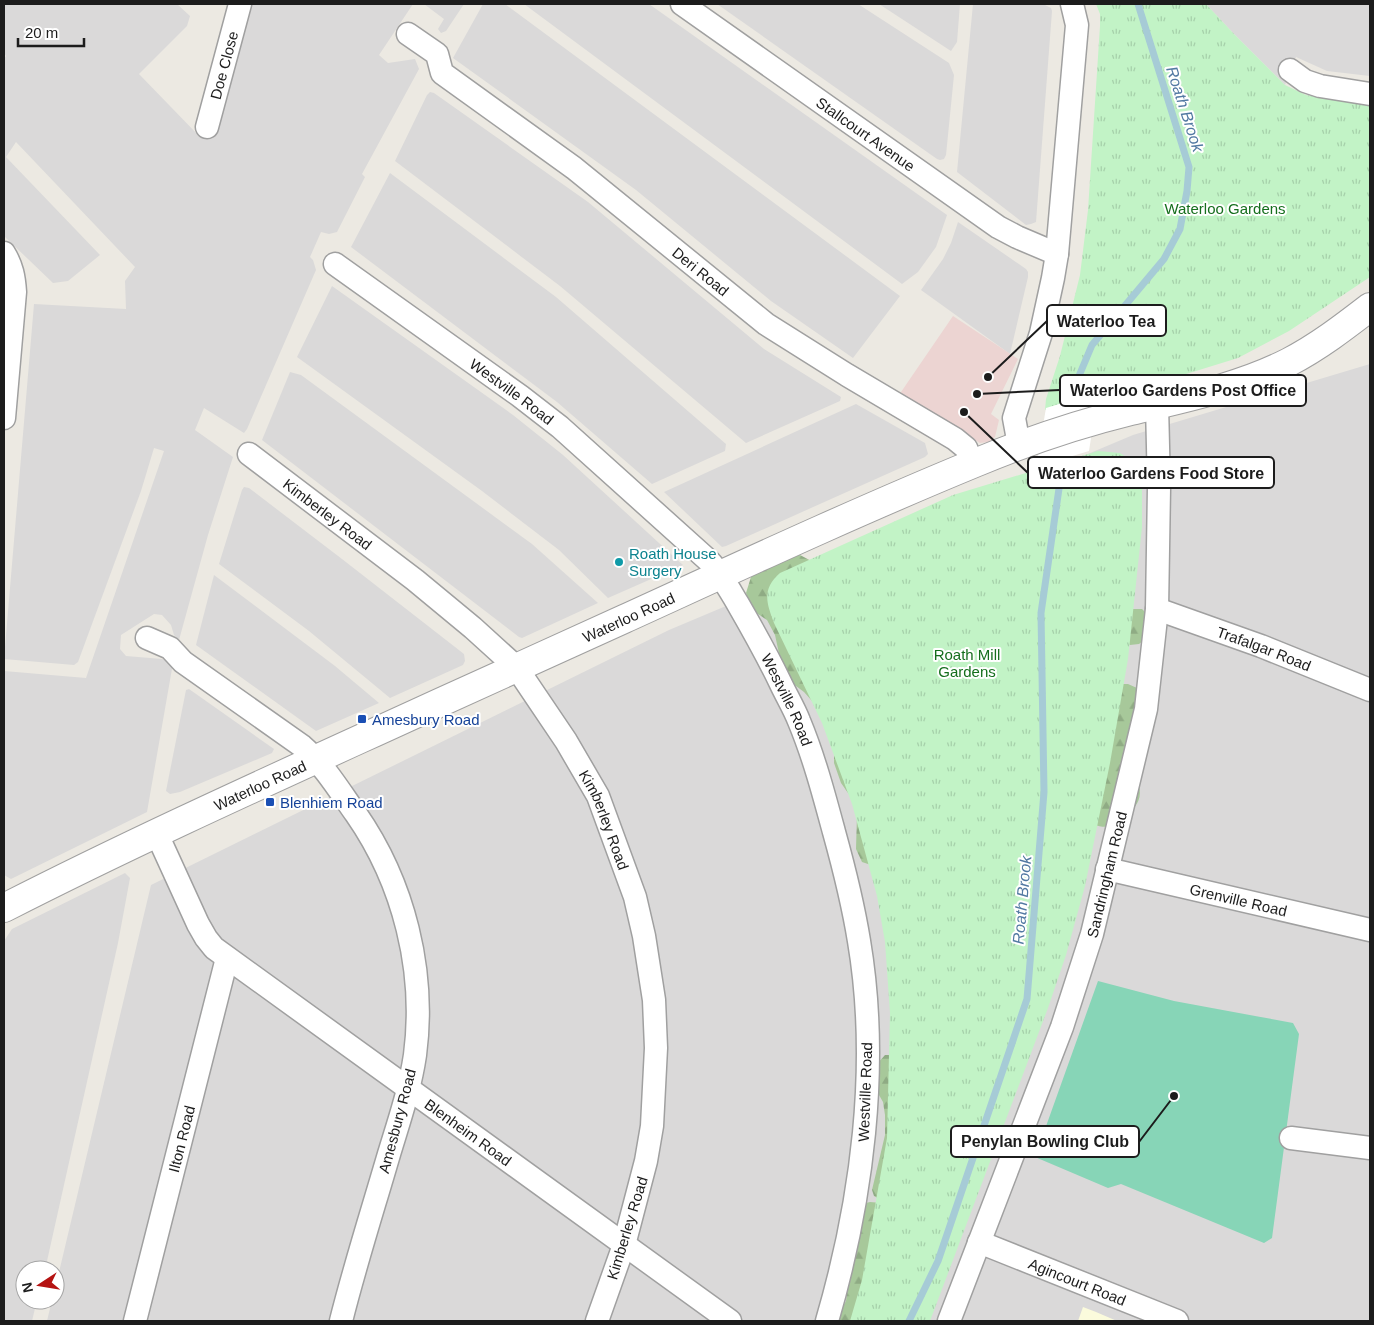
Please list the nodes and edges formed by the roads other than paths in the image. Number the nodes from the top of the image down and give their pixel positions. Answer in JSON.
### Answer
{"nodes":[{"id":1,"x":240,"y":4,"type":"edge"},
{"id":2,"x":682,"y":4,"type":"edge"},
{"id":3,"x":1072,"y":4,"type":"edge"},
{"id":4,"x":408,"y":34,"type":"dead end"},
{"id":5,"x":1290,"y":70,"type":"dead end"},
{"id":6,"x":1370,"y":94,"type":"edge"},
{"id":7,"x":207,"y":127,"type":"dead end"},
{"id":8,"x":4,"y":253,"type":"edge"},
{"id":9,"x":1057,"y":254,"type":"junction"},
{"id":10,"x":335,"y":264,"type":"dead end"},
{"id":11,"x":1370,"y":308,"type":"edge"},
{"id":12,"x":1157,"y":405,"type":"junction"},
{"id":13,"x":4,"y":418,"type":"edge"},
{"id":14,"x":1024,"y":444,"type":"junction"},
{"id":15,"x":249,"y":454,"type":"dead end"},
{"id":16,"x":973,"y":464,"type":"junction"},
{"id":17,"x":721,"y":574,"type":"junction"},
{"id":18,"x":1157,"y":609,"type":"junction"},
{"id":19,"x":148,"y":638,"type":"dead end"},
{"id":20,"x":516,"y":667,"type":"junction"},
{"id":21,"x":1370,"y":690,"type":"edge"},
{"id":22,"x":316,"y":758,"type":"junction"},
{"id":23,"x":156,"y":832,"type":"junction"},
{"id":24,"x":1107,"y":869,"type":"junction"},
{"id":25,"x":4,"y":908,"type":"edge"},
{"id":26,"x":1370,"y":930,"type":"edge"},
{"id":27,"x":227,"y":958,"type":"junction"},
{"id":28,"x":408,"y":1089,"type":"junction"},
{"id":29,"x":1291,"y":1138,"type":"dead end"},
{"id":30,"x":1370,"y":1148,"type":"edge"},
{"id":31,"x":979,"y":1242,"type":"junction"},
{"id":32,"x":624,"y":1246,"type":"junction"},
{"id":33,"x":135,"y":1321,"type":"edge"},
{"id":34,"x":341,"y":1321,"type":"edge"},
{"id":35,"x":597,"y":1321,"type":"edge"},
{"id":36,"x":730,"y":1321,"type":"edge"},
{"id":37,"x":826,"y":1321,"type":"edge"},
{"id":38,"x":949,"y":1321,"type":"edge"},
{"id":39,"x":1177,"y":1321,"type":"edge"}],
"edges":[{"from":1,"to":7,"type":"street","name":"Doe Close"},
{"from":2,"to":9,"type":"street","name":"Stallcourt Avenue"},
{"from":3,"to":9,"type":"street"},
{"from":4,"to":16,"type":"street","name":"Deri Road"},
{"from":5,"to":6,"type":"street"},
{"from":8,"to":13,"type":"street"},
{"from":9,"to":14,"type":"street"},
{"from":10,"to":17,"type":"street","name":"Westville Road"},
{"from":11,"to":12,"type":"street","name":"Waterloo Road"},
{"from":12,"to":14,"type":"street","name":"Waterloo Road"},
{"from":12,"to":18,"type":"street","name":"Sandringham Road"},
{"from":14,"to":16,"type":"street","name":"Waterloo Road"},
{"from":15,"to":20,"type":"street","name":"Kimberley Road"},
{"from":16,"to":17,"type":"street","name":"Waterloo Road"},
{"from":17,"to":20,"type":"street","name":"Waterloo Road"},
{"from":17,"to":37,"type":"street","name":"Westville Road"},
{"from":18,"to":21,"type":"street","name":"Trafalgar Road"},
{"from":18,"to":24,"type":"street","name":"Sandringham Road"},
{"from":19,"to":22,"type":"street","name":"Amesbury Road"},
{"from":20,"to":22,"type":"street","name":"Waterloo Road"},
{"from":20,"to":32,"type":"street","name":"Kimberley Road"},
{"from":22,"to":23,"type":"street","name":"Waterloo Road"},
{"from":22,"to":28,"type":"street","name":"Amesbury Road"},
{"from":23,"to":25,"type":"street","name":"Waterloo Road"},
{"from":23,"to":27,"type":"street","name":"Blenheim Road"},
{"from":24,"to":26,"type":"street","name":"Grenville Road"},
{"from":24,"to":31,"type":"street","name":"Sandringham Road"},
{"from":27,"to":28,"type":"street","name":"Blenheim Road"},
{"from":27,"to":33,"type":"street","name":"Ilton Road"},
{"from":28,"to":32,"type":"street","name":"Blenheim Road"},
{"from":28,"to":34,"type":"street","name":"Amesbury Road"},
{"from":29,"to":30,"type":"street"},
{"from":31,"to":38,"type":"street","name":"Sandringham Road"},
{"from":31,"to":39,"type":"street","name":"Agincourt Road"},
{"from":32,"to":35,"type":"street","name":"Kimberley Road"},
{"from":32,"to":36,"type":"street","name":"Blenheim Road"}]}
